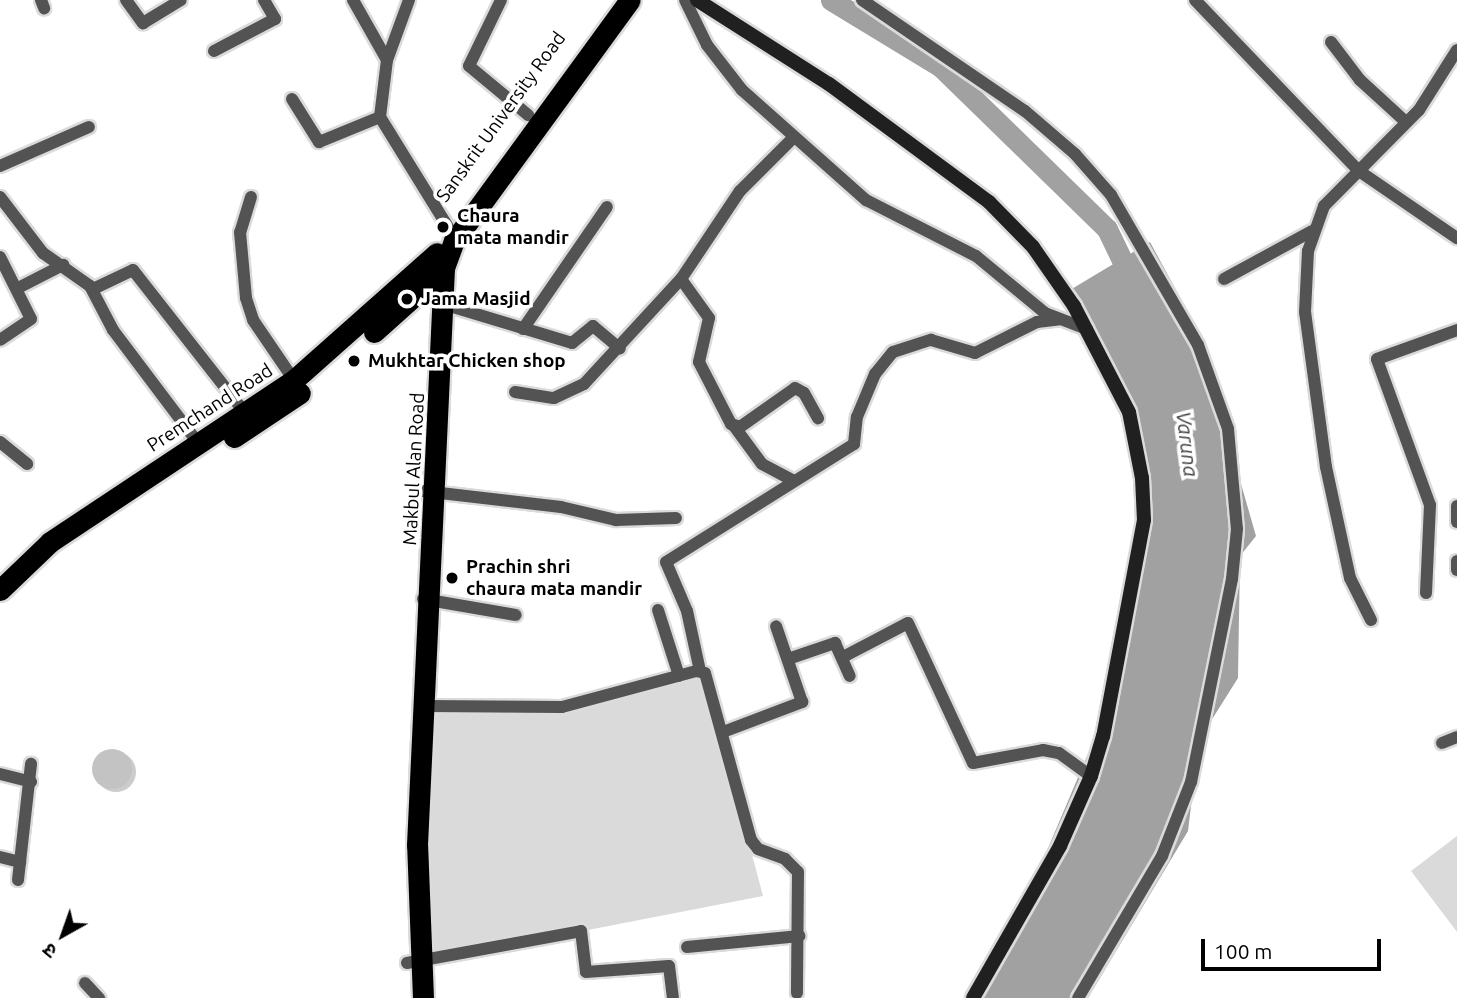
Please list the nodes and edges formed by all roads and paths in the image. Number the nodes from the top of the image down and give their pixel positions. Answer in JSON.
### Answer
{"nodes":[{"id":1,"x":125,"y":0,"type":"edge"},
{"id":2,"x":264,"y":0,"type":"edge"},
{"id":3,"x":352,"y":0,"type":"edge"},
{"id":4,"x":409,"y":0,"type":"edge"},
{"id":5,"x":501,"y":0,"type":"edge"},
{"id":6,"x":685,"y":0,"type":"edge"},
{"id":7,"x":696,"y":0,"type":"edge"},
{"id":8,"x":862,"y":0,"type":"edge"},
{"id":9,"x":1195,"y":0,"type":"edge"},
{"id":10,"x":179,"y":1,"type":"edge"},
{"id":11,"x":624,"y":2,"type":"edge"},
{"id":12,"x":1331,"y":43,"type":"dead end"},
{"id":13,"x":1457,"y":50,"type":"edge"},
{"id":14,"x":214,"y":51,"type":"dead end"},
{"id":15,"x":387,"y":60,"type":"junction"},
{"id":16,"x":292,"y":99,"type":"dead end"},
{"id":17,"x":528,"y":116,"type":"junction"},
{"id":18,"x":380,"y":117,"type":"junction"},
{"id":19,"x":1406,"y":122,"type":"junction"},
{"id":20,"x":89,"y":127,"type":"dead end"},
{"id":21,"x":793,"y":138,"type":"junction"},
{"id":22,"x":0,"y":166,"type":"edge"},
{"id":23,"x":1359,"y":171,"type":"junction"},
{"id":24,"x":0,"y":197,"type":"edge"},
{"id":25,"x":251,"y":197,"type":"dead end"},
{"id":26,"x":607,"y":207,"type":"dead end"},
{"id":27,"x":6,"y":218,"type":"edge"},
{"id":28,"x":448,"y":227,"type":"junction"},
{"id":29,"x":1312,"y":231,"type":"junction"},
{"id":30,"x":1457,"y":238,"type":"edge"},
{"id":31,"x":437,"y":253,"type":"junction"},
{"id":32,"x":0,"y":257,"type":"edge"},
{"id":33,"x":63,"y":265,"type":"junction"},
{"id":34,"x":681,"y":279,"type":"junction"},
{"id":35,"x":1224,"y":279,"type":"dead end"},
{"id":36,"x":432,"y":280,"type":"junction"},
{"id":37,"x":18,"y":288,"type":"junction"},
{"id":38,"x":93,"y":289,"type":"junction"},
{"id":39,"x":443,"y":303,"type":"junction"},
{"id":40,"x":1060,"y":319,"type":"junction"},
{"id":41,"x":523,"y":329,"type":"junction"},
{"id":42,"x":1087,"y":329,"type":"junction"},
{"id":43,"x":1457,"y":330,"type":"edge"},
{"id":44,"x":0,"y":340,"type":"edge"},
{"id":45,"x":620,"y":349,"type":"junction"},
{"id":46,"x":294,"y":380,"type":"junction"},
{"id":47,"x":515,"y":392,"type":"dead end"},
{"id":48,"x":245,"y":413,"type":"junction"},
{"id":49,"x":818,"y":418,"type":"dead end"},
{"id":50,"x":734,"y":426,"type":"junction"},
{"id":51,"x":0,"y":442,"type":"edge"},
{"id":52,"x":198,"y":443,"type":"junction"},
{"id":53,"x":27,"y":464,"type":"dead end"},
{"id":54,"x":794,"y":481,"type":"junction"},
{"id":55,"x":430,"y":491,"type":"junction"},
{"id":56,"x":1457,"y":506,"type":"edge"},
{"id":57,"x":676,"y":518,"type":"dead end"},
{"id":58,"x":1457,"y":522,"type":"edge"},
{"id":59,"x":1457,"y":561,"type":"edge"},
{"id":60,"x":1457,"y":570,"type":"edge"},
{"id":61,"x":0,"y":593,"type":"edge"},
{"id":62,"x":1426,"y":593,"type":"dead end"},
{"id":63,"x":424,"y":600,"type":"junction"},
{"id":64,"x":658,"y":610,"type":"dead end"},
{"id":65,"x":516,"y":615,"type":"dead end"},
{"id":66,"x":1371,"y":620,"type":"dead end"},
{"id":67,"x":776,"y":626,"type":"dead end"},
{"id":68,"x":843,"y":657,"type":"junction"},
{"id":69,"x":788,"y":659,"type":"junction"},
{"id":70,"x":700,"y":671,"type":"junction"},
{"id":71,"x":679,"y":676,"type":"junction"},
{"id":72,"x":850,"y":676,"type":"dead end"},
{"id":73,"x":425,"y":706,"type":"junction"},
{"id":74,"x":723,"y":732,"type":"junction"},
{"id":75,"x":1457,"y":737,"type":"edge"},
{"id":76,"x":1441,"y":743,"type":"dead end"},
{"id":77,"x":416,"y":756,"type":"junction"},
{"id":78,"x":32,"y":764,"type":"dead end"},
{"id":79,"x":0,"y":774,"type":"edge"},
{"id":80,"x":1091,"y":776,"type":"junction"},
{"id":81,"x":31,"y":782,"type":"junction"},
{"id":82,"x":0,"y":857,"type":"edge"},
{"id":83,"x":20,"y":862,"type":"junction"},
{"id":84,"x":18,"y":880,"type":"dead end"},
{"id":85,"x":799,"y":936,"type":"junction"},
{"id":86,"x":687,"y":947,"type":"dead end"},
{"id":87,"x":414,"y":963,"type":"junction"},
{"id":88,"x":85,"y":983,"type":"dead end"},
{"id":89,"x":797,"y":993,"type":"dead end"},
{"id":90,"x":99,"y":998,"type":"edge"},
{"id":91,"x":409,"y":998,"type":"edge"},
{"id":92,"x":423,"y":998,"type":"edge"},
{"id":93,"x":673,"y":998,"type":"edge"},
{"id":94,"x":973,"y":998,"type":"edge"},
{"id":95,"x":1078,"y":998,"type":"edge"}],
"edges":[{"from":1,"to":10,"type":"street"},
{"from":2,"to":14,"type":"street"},
{"from":3,"to":15,"type":"street"},
{"from":4,"to":15,"type":"street"},
{"from":5,"to":17,"type":"street"},
{"from":6,"to":21,"type":"street"},
{"from":7,"to":42,"type":"street"},
{"from":8,"to":95,"type":"street"},
{"from":9,"to":23,"type":"street"},
{"from":11,"to":17,"type":"highway","name":"Sanskrit University Road"},
{"from":11,"to":39,"type":"highway","name":"Makbul Alan Road"},
{"from":12,"to":19,"type":"street"},
{"from":13,"to":19,"type":"street"},
{"from":15,"to":18,"type":"street"},
{"from":16,"to":18,"type":"street"},
{"from":17,"to":28,"type":"highway","name":"Sanskrit University Road"},
{"from":18,"to":28,"type":"street"},
{"from":19,"to":23,"type":"street"},
{"from":20,"to":22,"type":"street"},
{"from":21,"to":34,"type":"street"},
{"from":21,"to":40,"type":"street"},
{"from":23,"to":29,"type":"street"},
{"from":23,"to":30,"type":"street"},
{"from":24,"to":27,"type":"street"},
{"from":25,"to":46,"type":"street"},
{"from":26,"to":41,"type":"street"},
{"from":27,"to":33,"type":"street"},
{"from":28,"to":31,"type":"highway","name":"Makbul Alan Road"},
{"from":29,"to":35,"type":"street"},
{"from":29,"to":66,"type":"street"},
{"from":31,"to":36,"type":"highway","name":"Makbul Alan Road"},
{"from":31,"to":46,"type":"highway","name":"Premchand Road"},
{"from":32,"to":37,"type":"street"},
{"from":33,"to":37,"type":"street"},
{"from":33,"to":38,"type":"street"},
{"from":34,"to":45,"type":"street"},
{"from":34,"to":50,"type":"street"},
{"from":36,"to":55,"type":"highway","name":"Makbul Alan Road"},
{"from":36,"to":61,"type":"highway","name":"Premchand Road"},
{"from":37,"to":44,"type":"street"},
{"from":38,"to":48,"type":"street"},
{"from":38,"to":52,"type":"street"},
{"from":39,"to":41,"type":"street"},
{"from":39,"to":55,"type":"highway","name":"Makbul Alan Road"},
{"from":40,"to":42,"type":"street"},
{"from":40,"to":54,"type":"street"},
{"from":41,"to":45,"type":"street"},
{"from":42,"to":80,"type":"street"},
{"from":43,"to":62,"type":"street"},
{"from":45,"to":47,"type":"street"},
{"from":46,"to":48,"type":"highway","name":"Premchand Road"},
{"from":48,"to":52,"type":"highway","name":"Premchand Road"},
{"from":49,"to":50,"type":"street"},
{"from":50,"to":54,"type":"street"},
{"from":51,"to":53,"type":"street"},
{"from":52,"to":61,"type":"highway","name":"Premchand Road"},
{"from":54,"to":70,"type":"street"},
{"from":55,"to":57,"type":"street"},
{"from":55,"to":63,"type":"highway","name":"Makbul Alan Road"},
{"from":56,"to":58,"type":"street"},
{"from":59,"to":60,"type":"street"},
{"from":63,"to":65,"type":"street"},
{"from":63,"to":73,"type":"highway","name":"Makbul Alan Road"},
{"from":63,"to":77,"type":"highway","name":"Makbul Alan Road"},
{"from":64,"to":71,"type":"street"},
{"from":67,"to":69,"type":"street"},
{"from":68,"to":69,"type":"street"},
{"from":68,"to":72,"type":"street"},
{"from":68,"to":80,"type":"street"},
{"from":69,"to":74,"type":"street"},
{"from":70,"to":71,"type":"street"},
{"from":70,"to":74,"type":"street"},
{"from":71,"to":73,"type":"street"},
{"from":73,"to":77,"type":"highway","name":"Makbul Alan Road"},
{"from":74,"to":85,"type":"street"},
{"from":75,"to":76,"type":"street"},
{"from":77,"to":87,"type":"highway","name":"Makbul Alan Road"},
{"from":78,"to":81,"type":"street"},
{"from":79,"to":81,"type":"street"},
{"from":80,"to":94,"type":"street"},
{"from":81,"to":83,"type":"street"},
{"from":82,"to":83,"type":"street"},
{"from":83,"to":84,"type":"street"},
{"from":85,"to":86,"type":"street"},
{"from":85,"to":89,"type":"street"},
{"from":87,"to":91,"type":"highway","name":"Makbul Alan Road"},
{"from":87,"to":92,"type":"highway","name":"Makbul Alan Road"},
{"from":87,"to":93,"type":"street"},
{"from":88,"to":90,"type":"street"}]}
